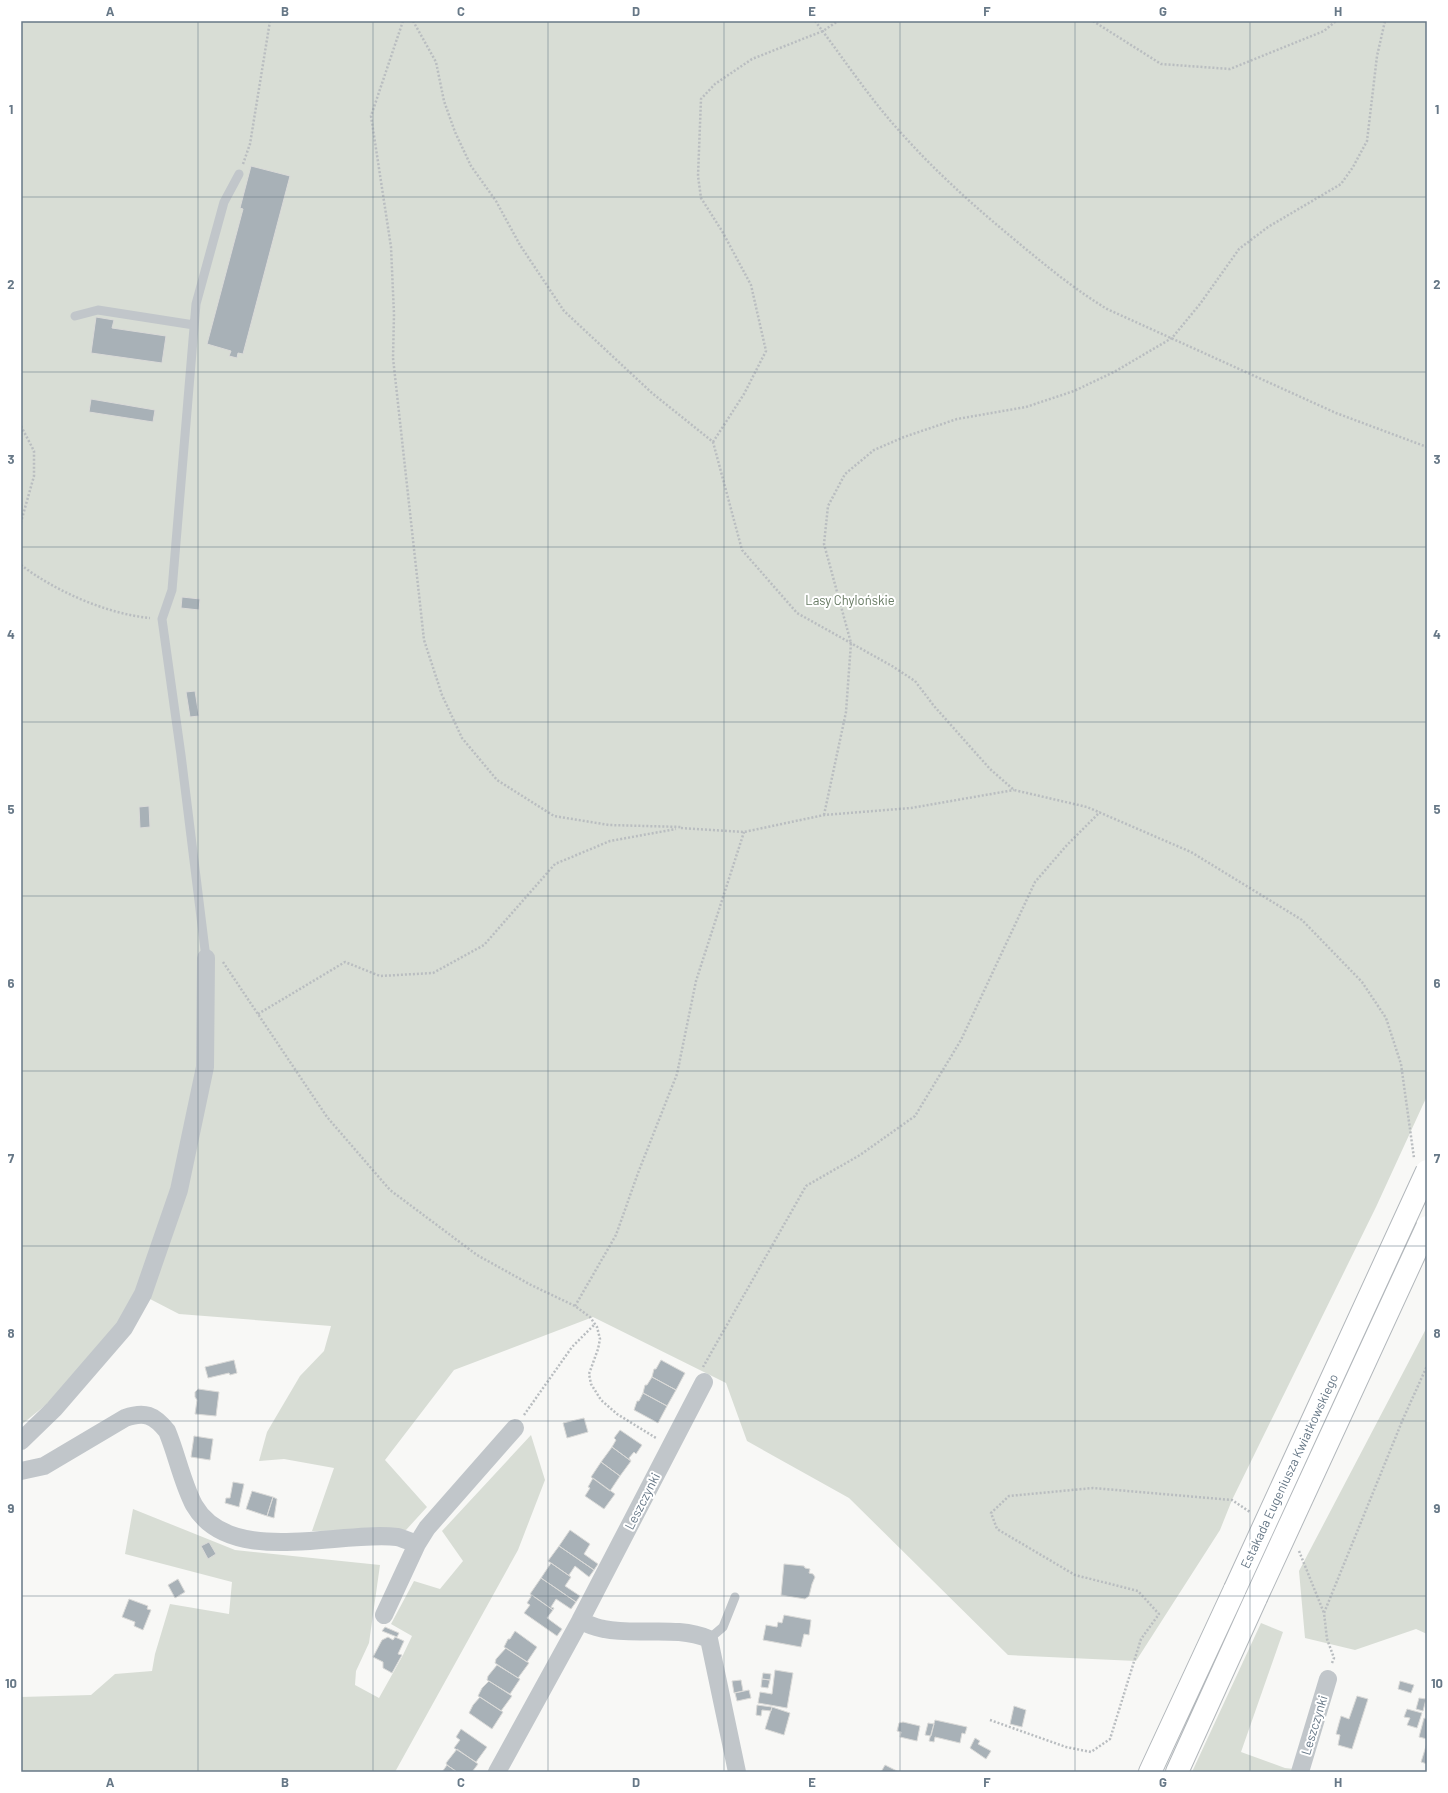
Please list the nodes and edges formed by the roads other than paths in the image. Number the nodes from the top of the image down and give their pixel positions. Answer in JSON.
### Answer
{"nodes":[{"id":1,"x":240,"y":174,"type":"road end"},
{"id":2,"x":75,"y":316,"type":"dead end"},
{"id":3,"x":194,"y":325,"type":"junction"},
{"id":4,"x":206,"y":958,"type":"joint"},
{"id":5,"x":1421,"y":1166,"type":"edge"},
{"id":6,"x":1427,"y":1227,"type":"edge"},
{"id":7,"x":704,"y":1382,"type":"road end"},
{"id":8,"x":515,"y":1428,"type":"road end"},
{"id":9,"x":21,"y":1441,"type":"edge"},
{"id":10,"x":21,"y":1471,"type":"edge"},
{"id":11,"x":417,"y":1544,"type":"junction"},
{"id":12,"x":735,"y":1597,"type":"dead end"},
{"id":13,"x":384,"y":1615,"type":"dead end"},
{"id":14,"x":580,"y":1621,"type":"junction"},
{"id":15,"x":709,"y":1639,"type":"junction"},
{"id":16,"x":1328,"y":1679,"type":"road end"},
{"id":17,"x":497,"y":1772,"type":"edge"},
{"id":18,"x":737,"y":1772,"type":"edge"},
{"id":19,"x":1150,"y":1772,"type":"edge"},
{"id":20,"x":1177,"y":1772,"type":"edge"},
{"id":21,"x":1300,"y":1772,"type":"edge"}],
"edges":[{"from":1,"to":3,"type":"lane"},
{"from":2,"to":3,"type":"lane"},
{"from":3,"to":4,"type":"lane"},
{"from":4,"to":9,"type":"street"},
{"from":5,"to":19,"type":"highway","name":"Estakada Eugeniusza Kwiatkowskiego","bridge":true},
{"from":6,"to":20,"type":"highway","name":"Estakada Eugeniusza Kwiatkowskiego","bridge":true},
{"from":7,"to":14,"type":"street","name":"Leszczynki"},
{"from":8,"to":11,"type":"street"},
{"from":10,"to":11,"type":"street"},
{"from":11,"to":13,"type":"street"},
{"from":12,"to":15,"type":"lane"},
{"from":14,"to":15,"type":"street"},
{"from":14,"to":17,"type":"street","name":"Leszczynki"},
{"from":15,"to":18,"type":"street"},
{"from":16,"to":21,"type":"street","name":"Leszczynki"}]}
